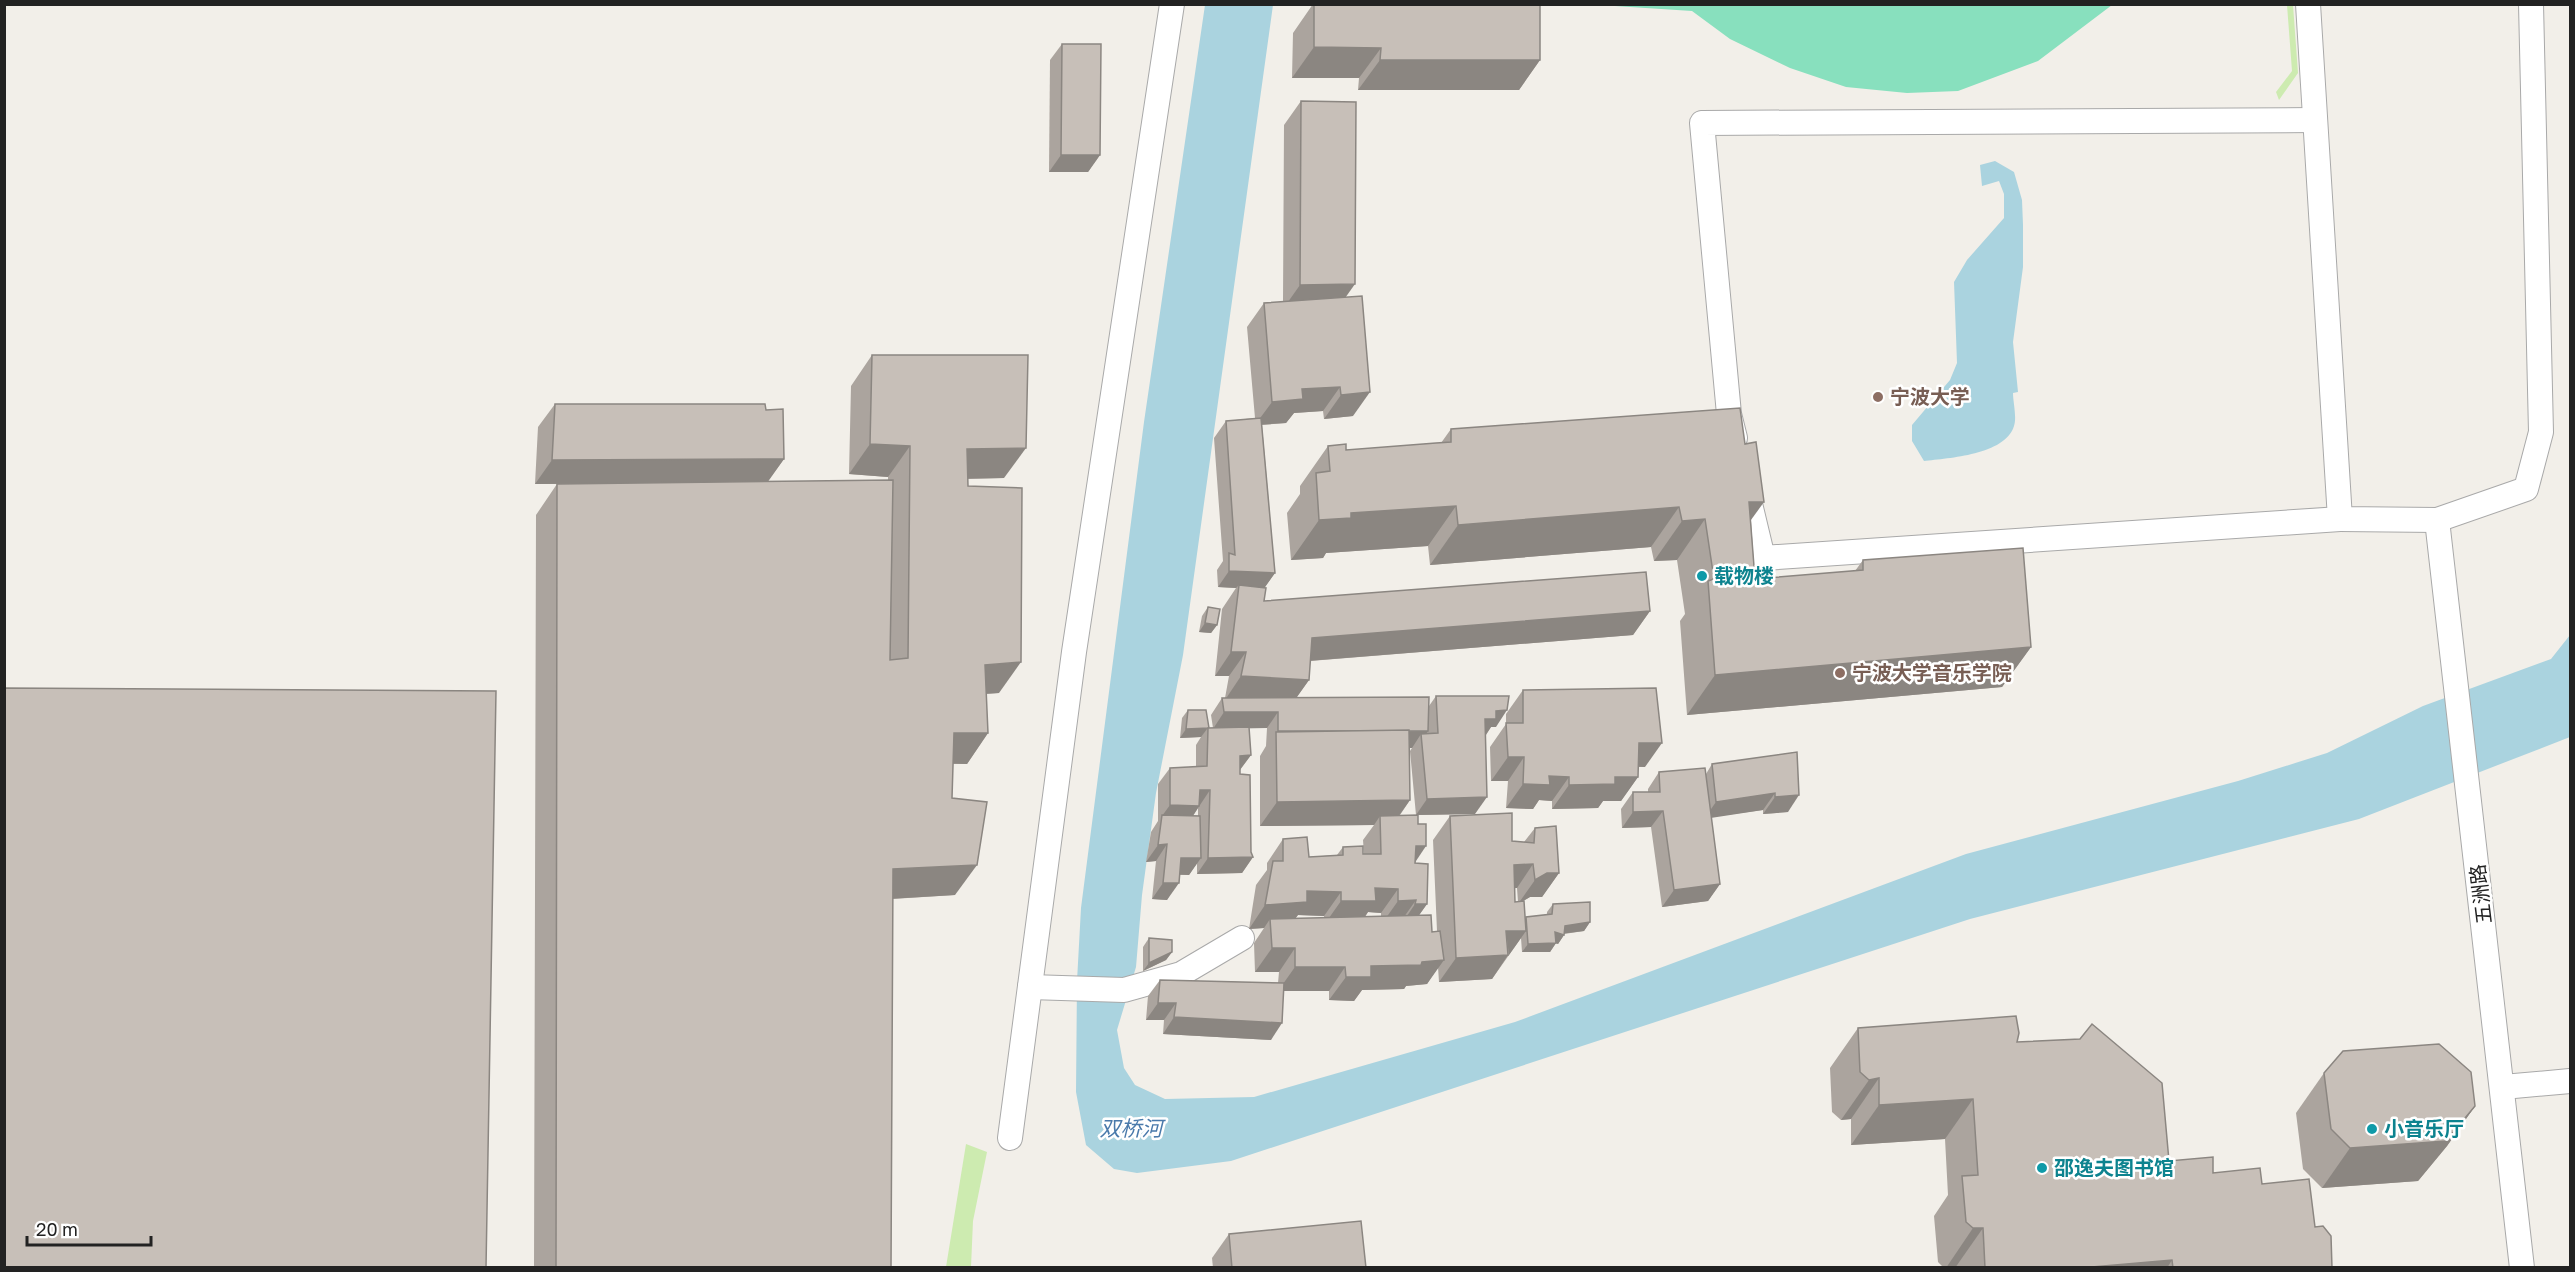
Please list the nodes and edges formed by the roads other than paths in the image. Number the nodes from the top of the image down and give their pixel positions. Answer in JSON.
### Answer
{"nodes":[{"id":1,"x":1172,"y":4,"type":"edge"},
{"id":2,"x":2308,"y":4,"type":"edge"},
{"id":3,"x":2531,"y":4,"type":"edge"},
{"id":4,"x":2315,"y":120,"type":"junction"},
{"id":5,"x":2340,"y":519,"type":"junction"},
{"id":6,"x":2437,"y":520,"type":"junction"},
{"id":7,"x":1242,"y":938,"type":"dead end"},
{"id":8,"x":1030,"y":987,"type":"junction"},
{"id":9,"x":2571,"y":1081,"type":"edge"},
{"id":10,"x":2503,"y":1087,"type":"junction"},
{"id":11,"x":1011,"y":1138,"type":"dead end"},
{"id":12,"x":2522,"y":1268,"type":"edge"}],
"edges":[{"from":1,"to":8,"type":"lane"},
{"from":2,"to":4,"type":"lane"},
{"from":3,"to":6,"type":"lane"},
{"from":4,"to":5,"type":"lane"},
{"from":4,"to":5,"type":"lane"},
{"from":5,"to":6,"type":"lane"},
{"from":6,"to":10,"type":"lane","name":"五洲路"},
{"from":7,"to":8,"type":"lane"},
{"from":8,"to":11,"type":"lane"},
{"from":9,"to":10,"type":"lane"},
{"from":10,"to":12,"type":"lane","name":"五洲路"}]}
